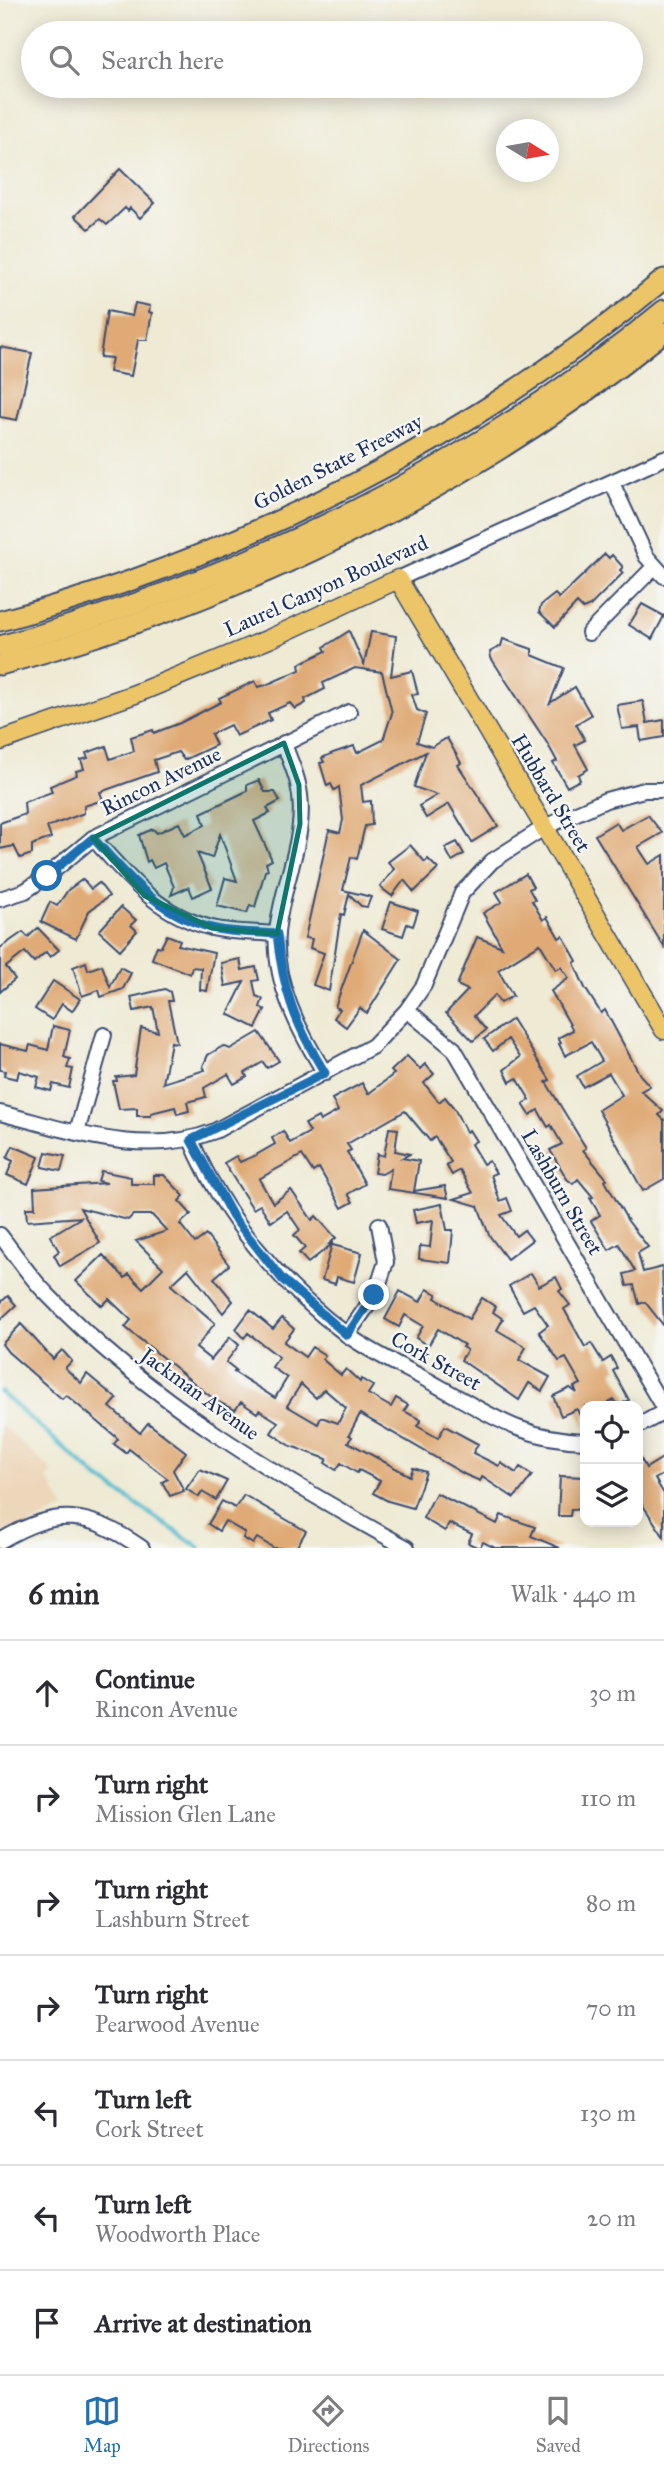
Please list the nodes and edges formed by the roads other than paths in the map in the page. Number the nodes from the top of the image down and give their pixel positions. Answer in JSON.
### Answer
{"nodes":[{"id":1,"x":664,"y":279,"type":"edge"},
{"id":2,"x":664,"y":297,"type":"edge"},
{"id":3,"x":664,"y":310,"type":"edge"},
{"id":4,"x":664,"y":332,"type":"edge"},
{"id":5,"x":664,"y":458,"type":"edge"},
{"id":6,"x":612,"y":483,"type":"junction"},
{"id":7,"x":659,"y":571,"type":"edge"},
{"id":8,"x":398,"y":579,"type":"junction"},
{"id":9,"x":0,"y":621,"type":"edge"},
{"id":10,"x":0,"y":633,"type":"edge"},
{"id":11,"x":589,"y":633,"type":"dead end"},
{"id":12,"x":0,"y":646,"type":"edge"},
{"id":13,"x":0,"y":665,"type":"edge"},
{"id":14,"x":349,"y":712,"type":"dead end"},
{"id":15,"x":0,"y":741,"type":"edge"},
{"id":16,"x":284,"y":743,"type":"junction"},
{"id":17,"x":664,"y":790,"type":"edge"},
{"id":18,"x":545,"y":827,"type":"junction"},
{"id":19,"x":93,"y":838,"type":"junction"},
{"id":20,"x":0,"y":899,"type":"edge"},
{"id":21,"x":277,"y":934,"type":"junction"},
{"id":22,"x":407,"y":1010,"type":"junction"},
{"id":23,"x":664,"y":1030,"type":"edge"},
{"id":24,"x":104,"y":1035,"type":"dead end"},
{"id":25,"x":325,"y":1073,"type":"junction"},
{"id":26,"x":0,"y":1113,"type":"edge"},
{"id":27,"x":77,"y":1132,"type":"junction"},
{"id":28,"x":191,"y":1140,"type":"junction"},
{"id":29,"x":379,"y":1225,"type":"dead end"},
{"id":30,"x":0,"y":1235,"type":"edge"},
{"id":31,"x":347,"y":1335,"type":"junction"},
{"id":32,"x":664,"y":1410,"type":"edge"},
{"id":33,"x":643,"y":1423,"type":"edge"},
{"id":34,"x":580,"y":1441,"type":"edge"},
{"id":35,"x":0,"y":1541,"type":"edge"},
{"id":36,"x":142,"y":1548,"type":"edge"},
{"id":37,"x":407,"y":1548,"type":"edge"}],
"edges":[{"from":1,"to":9,"type":"highway","name":"Golden State Freeway"},
{"from":2,"to":10,"type":"highway"},
{"from":3,"to":12,"type":"highway"},
{"from":4,"to":13,"type":"highway"},
{"from":5,"to":6,"type":"street","name":"Laurel Canyon Boulevard"},
{"from":6,"to":7,"type":"street"},
{"from":6,"to":8,"type":"street","name":"Laurel Canyon Boulevard"},
{"from":7,"to":11,"type":"street"},
{"from":8,"to":15,"type":"main road","name":"Laurel Canyon Boulevard"},
{"from":8,"to":18,"type":"main road","name":"Hubbard Street"},
{"from":14,"to":16,"type":"street","name":"Rincon Avenue"},
{"from":16,"to":19,"type":"street","name":"Rincon Avenue"},
{"from":16,"to":21,"type":"street"},
{"from":17,"to":18,"type":"street"},
{"from":18,"to":22,"type":"street"},
{"from":18,"to":23,"type":"main road","name":"Hubbard Street"},
{"from":19,"to":20,"type":"street","name":"Rincon Avenue"},
{"from":19,"to":21,"type":"street"},
{"from":21,"to":25,"type":"street"},
{"from":22,"to":25,"type":"street"},
{"from":22,"to":32,"type":"street","name":"Lashburn Street"},
{"from":24,"to":27,"type":"street"},
{"from":25,"to":28,"type":"street"},
{"from":26,"to":27,"type":"street"},
{"from":27,"to":28,"type":"street"},
{"from":28,"to":31,"type":"street","name":"Cork Street"},
{"from":29,"to":31,"type":"street"},
{"from":30,"to":37,"type":"street","name":"Jackman Avenue"},
{"from":31,"to":34,"type":"street","name":"Cork Street"},
{"from":32,"to":33,"type":"street"},
{"from":35,"to":36,"type":"street"}]}
